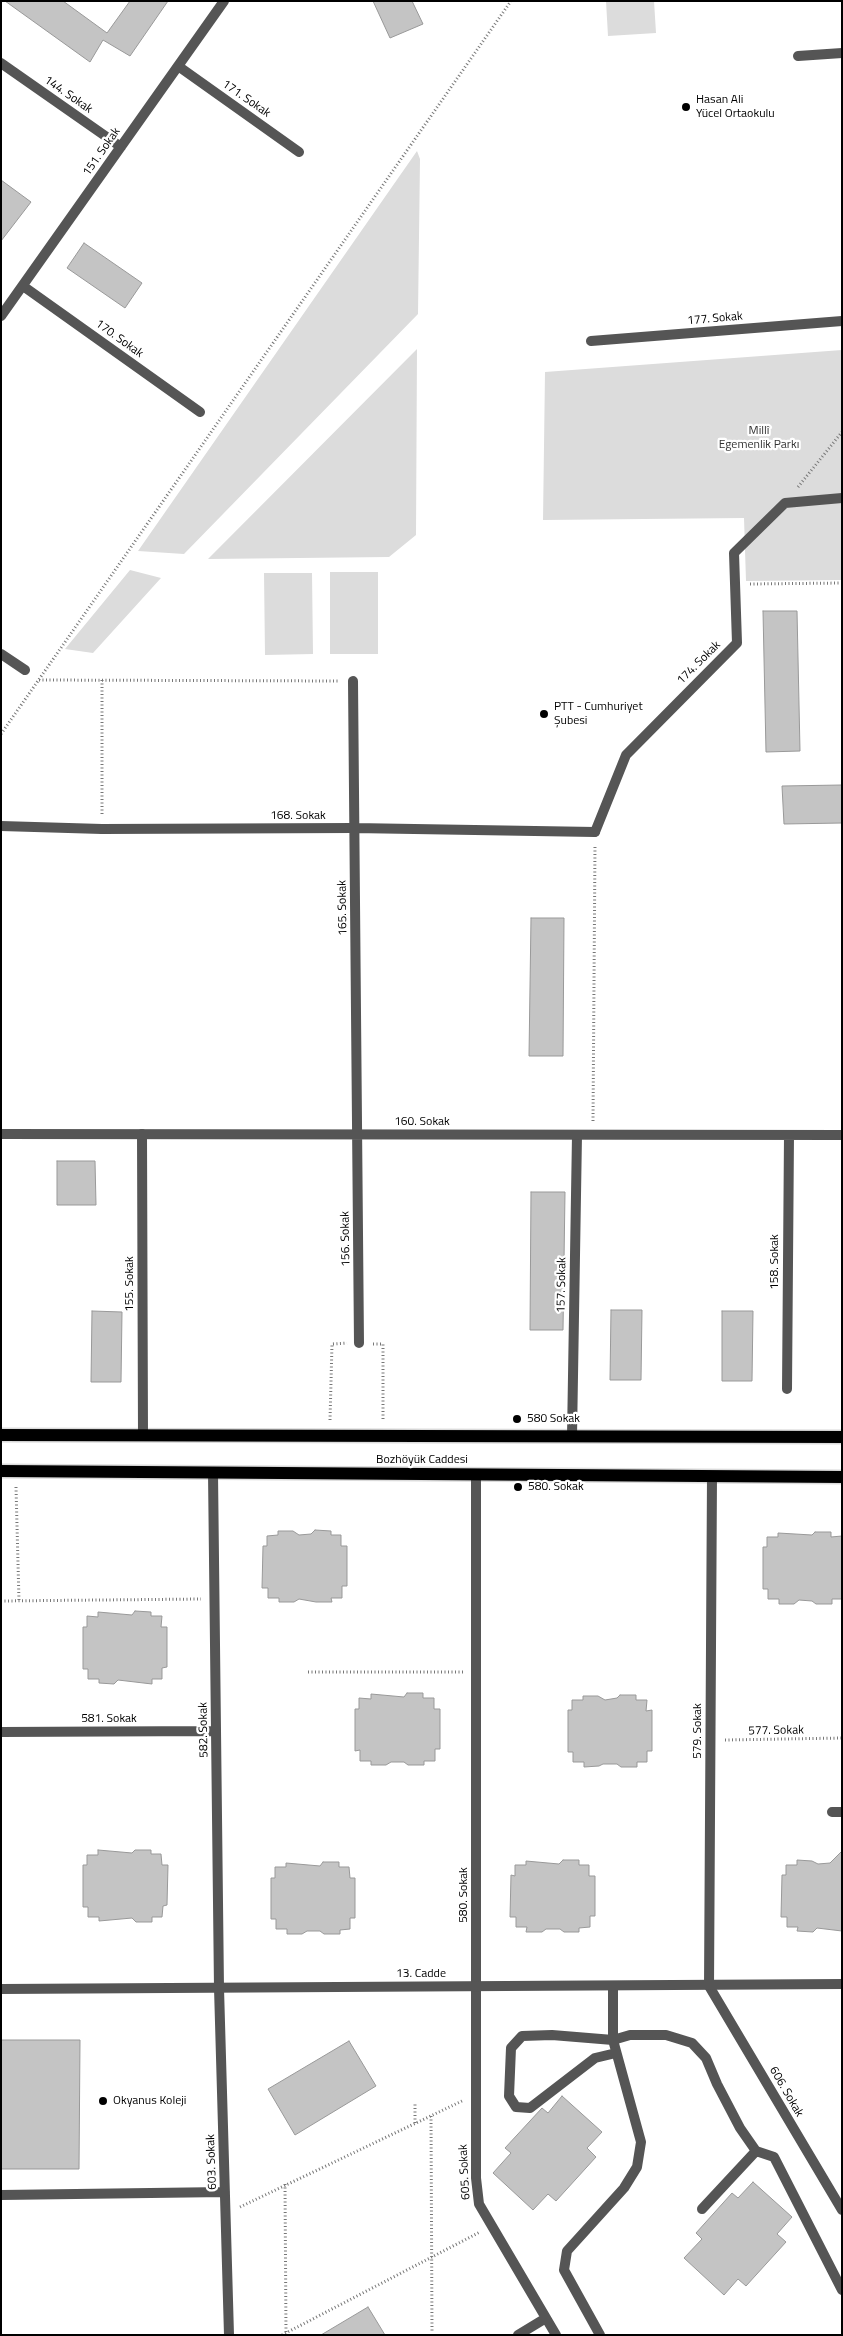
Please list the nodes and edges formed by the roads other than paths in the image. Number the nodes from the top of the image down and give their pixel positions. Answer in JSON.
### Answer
{"nodes":[{"id":1,"x":224,"y":1,"type":"edge"},
{"id":2,"x":842,"y":54,"type":"edge"},
{"id":3,"x":798,"y":56,"type":"dead end"},
{"id":4,"x":1,"y":62,"type":"edge"},
{"id":5,"x":178,"y":66,"type":"junction"},
{"id":6,"x":121,"y":147,"type":"junction"},
{"id":7,"x":299,"y":152,"type":"dead end"},
{"id":8,"x":23,"y":286,"type":"junction"},
{"id":9,"x":1,"y":316,"type":"edge"},
{"id":10,"x":842,"y":321,"type":"edge"},
{"id":11,"x":591,"y":341,"type":"dead end"},
{"id":12,"x":200,"y":412,"type":"dead end"},
{"id":13,"x":842,"y":498,"type":"edge"},
{"id":14,"x":1,"y":654,"type":"edge"},
{"id":15,"x":25,"y":670,"type":"road end"},
{"id":16,"x":353,"y":680,"type":"road end"},
{"id":17,"x":1,"y":826,"type":"edge"},
{"id":18,"x":354,"y":828,"type":"junction"},
{"id":19,"x":595,"y":832,"type":"joint"},
{"id":20,"x":1,"y":1134,"type":"edge"},
{"id":21,"x":142,"y":1134,"type":"junction"},
{"id":22,"x":357,"y":1134,"type":"junction"},
{"id":23,"x":578,"y":1135,"type":"junction"},
{"id":24,"x":789,"y":1135,"type":"junction"},
{"id":25,"x":842,"y":1135,"type":"edge"},
{"id":26,"x":359,"y":1343,"type":"road end"},
{"id":27,"x":787,"y":1389,"type":"dead end"},
{"id":28,"x":1,"y":1435,"type":"edge"},
{"id":29,"x":142,"y":1435,"type":"junction"},
{"id":30,"x":572,"y":1436,"type":"junction"},
{"id":31,"x":842,"y":1437,"type":"edge"},
{"id":32,"x":1,"y":1471,"type":"edge"},
{"id":33,"x":213,"y":1473,"type":"junction"},
{"id":34,"x":476,"y":1474,"type":"junction"},
{"id":35,"x":712,"y":1476,"type":"junction"},
{"id":36,"x":842,"y":1477,"type":"edge"},
{"id":37,"x":216,"y":1731,"type":"junction"},
{"id":38,"x":1,"y":1732,"type":"edge"},
{"id":39,"x":842,"y":1984,"type":"edge"},
{"id":40,"x":477,"y":1986,"type":"junction"},
{"id":41,"x":613,"y":1986,"type":"junction"},
{"id":42,"x":710,"y":1986,"type":"junction"},
{"id":43,"x":219,"y":1988,"type":"junction"},
{"id":44,"x":1,"y":1989,"type":"edge"},
{"id":45,"x":613,"y":2040,"type":"junction"},
{"id":46,"x":616,"y":2053,"type":"junction"},
{"id":47,"x":756,"y":2151,"type":"junction"},
{"id":48,"x":225,"y":2192,"type":"junction"},
{"id":49,"x":1,"y":2195,"type":"edge"},
{"id":50,"x":702,"y":2209,"type":"dead end"},
{"id":51,"x":842,"y":2210,"type":"edge"},
{"id":52,"x":842,"y":2290,"type":"edge"},
{"id":53,"x":546,"y":2318,"type":"junction"},
{"id":54,"x":229,"y":2335,"type":"edge"},
{"id":55,"x":518,"y":2335,"type":"edge"},
{"id":56,"x":556,"y":2335,"type":"edge"},
{"id":57,"x":600,"y":2335,"type":"edge"}],
"edges":[{"from":1,"to":5,"type":"street","name":"151. Sokak"},
{"from":2,"to":3,"type":"street"},
{"from":4,"to":6,"type":"street","name":"144. Sokak"},
{"from":5,"to":6,"type":"street","name":"151. Sokak"},
{"from":5,"to":7,"type":"street","name":"171. Sokak"},
{"from":6,"to":8,"type":"street","name":"151. Sokak"},
{"from":8,"to":9,"type":"street","name":"151. Sokak"},
{"from":8,"to":12,"type":"street","name":"170. Sokak"},
{"from":10,"to":11,"type":"street","name":"177. Sokak"},
{"from":13,"to":19,"type":"street","name":"174. Sokak"},
{"from":14,"to":15,"type":"street"},
{"from":16,"to":18,"type":"street","name":"165. Sokak"},
{"from":17,"to":18,"type":"street","name":"168. Sokak"},
{"from":18,"to":19,"type":"street","name":"168. Sokak"},
{"from":18,"to":22,"type":"street","name":"165. Sokak"},
{"from":20,"to":21,"type":"street","name":"160. Sokak"},
{"from":21,"to":22,"type":"street","name":"160. Sokak"},
{"from":21,"to":29,"type":"street","name":"155. Sokak"},
{"from":22,"to":23,"type":"street","name":"160. Sokak"},
{"from":22,"to":26,"type":"street","name":"156. Sokak"},
{"from":23,"to":24,"type":"street","name":"160. Sokak"},
{"from":23,"to":30,"type":"street","name":"157. Sokak"},
{"from":24,"to":25,"type":"street","name":"160. Sokak"},
{"from":24,"to":27,"type":"street","name":"158. Sokak"},
{"from":28,"to":29,"type":"main road","name":"Bozhöyük Caddesi"},
{"from":29,"to":30,"type":"main road","name":"Bozhöyük Caddesi"},
{"from":30,"to":31,"type":"main road","name":"Bozhöyük Caddesi"},
{"from":32,"to":33,"type":"main road","name":"Bozhöyük Caddesi"},
{"from":33,"to":34,"type":"main road","name":"Bozhöyük Caddesi"},
{"from":33,"to":37,"type":"street","name":"582. Sokak"},
{"from":34,"to":35,"type":"main road","name":"Bozhöyük Caddesi"},
{"from":34,"to":40,"type":"street","name":"580. Sokak"},
{"from":35,"to":36,"type":"main road","name":"Bozhöyük Caddesi"},
{"from":35,"to":42,"type":"street","name":"579. Sokak"},
{"from":37,"to":38,"type":"street","name":"581. Sokak"},
{"from":37,"to":43,"type":"street","name":"582. Sokak"},
{"from":39,"to":42,"type":"street","name":"13. Cadde"},
{"from":40,"to":41,"type":"street","name":"13. Cadde"},
{"from":40,"to":43,"type":"street","name":"13. Cadde"},
{"from":40,"to":53,"type":"street","name":"605. Sokak"},
{"from":41,"to":42,"type":"street","name":"13. Cadde"},
{"from":41,"to":45,"type":"street"},
{"from":42,"to":51,"type":"street","name":"606. Sokak"},
{"from":43,"to":44,"type":"street","name":"13. Cadde"},
{"from":43,"to":48,"type":"street","name":"603. Sokak"},
{"from":45,"to":46,"type":"street"},
{"from":45,"to":46,"type":"street"},
{"from":45,"to":47,"type":"street"},
{"from":46,"to":57,"type":"street"},
{"from":47,"to":50,"type":"street"},
{"from":47,"to":52,"type":"street"},
{"from":48,"to":49,"type":"street"},
{"from":48,"to":54,"type":"street","name":"603. Sokak"},
{"from":53,"to":55,"type":"street"},
{"from":53,"to":56,"type":"street","name":"605. Sokak"}]}
